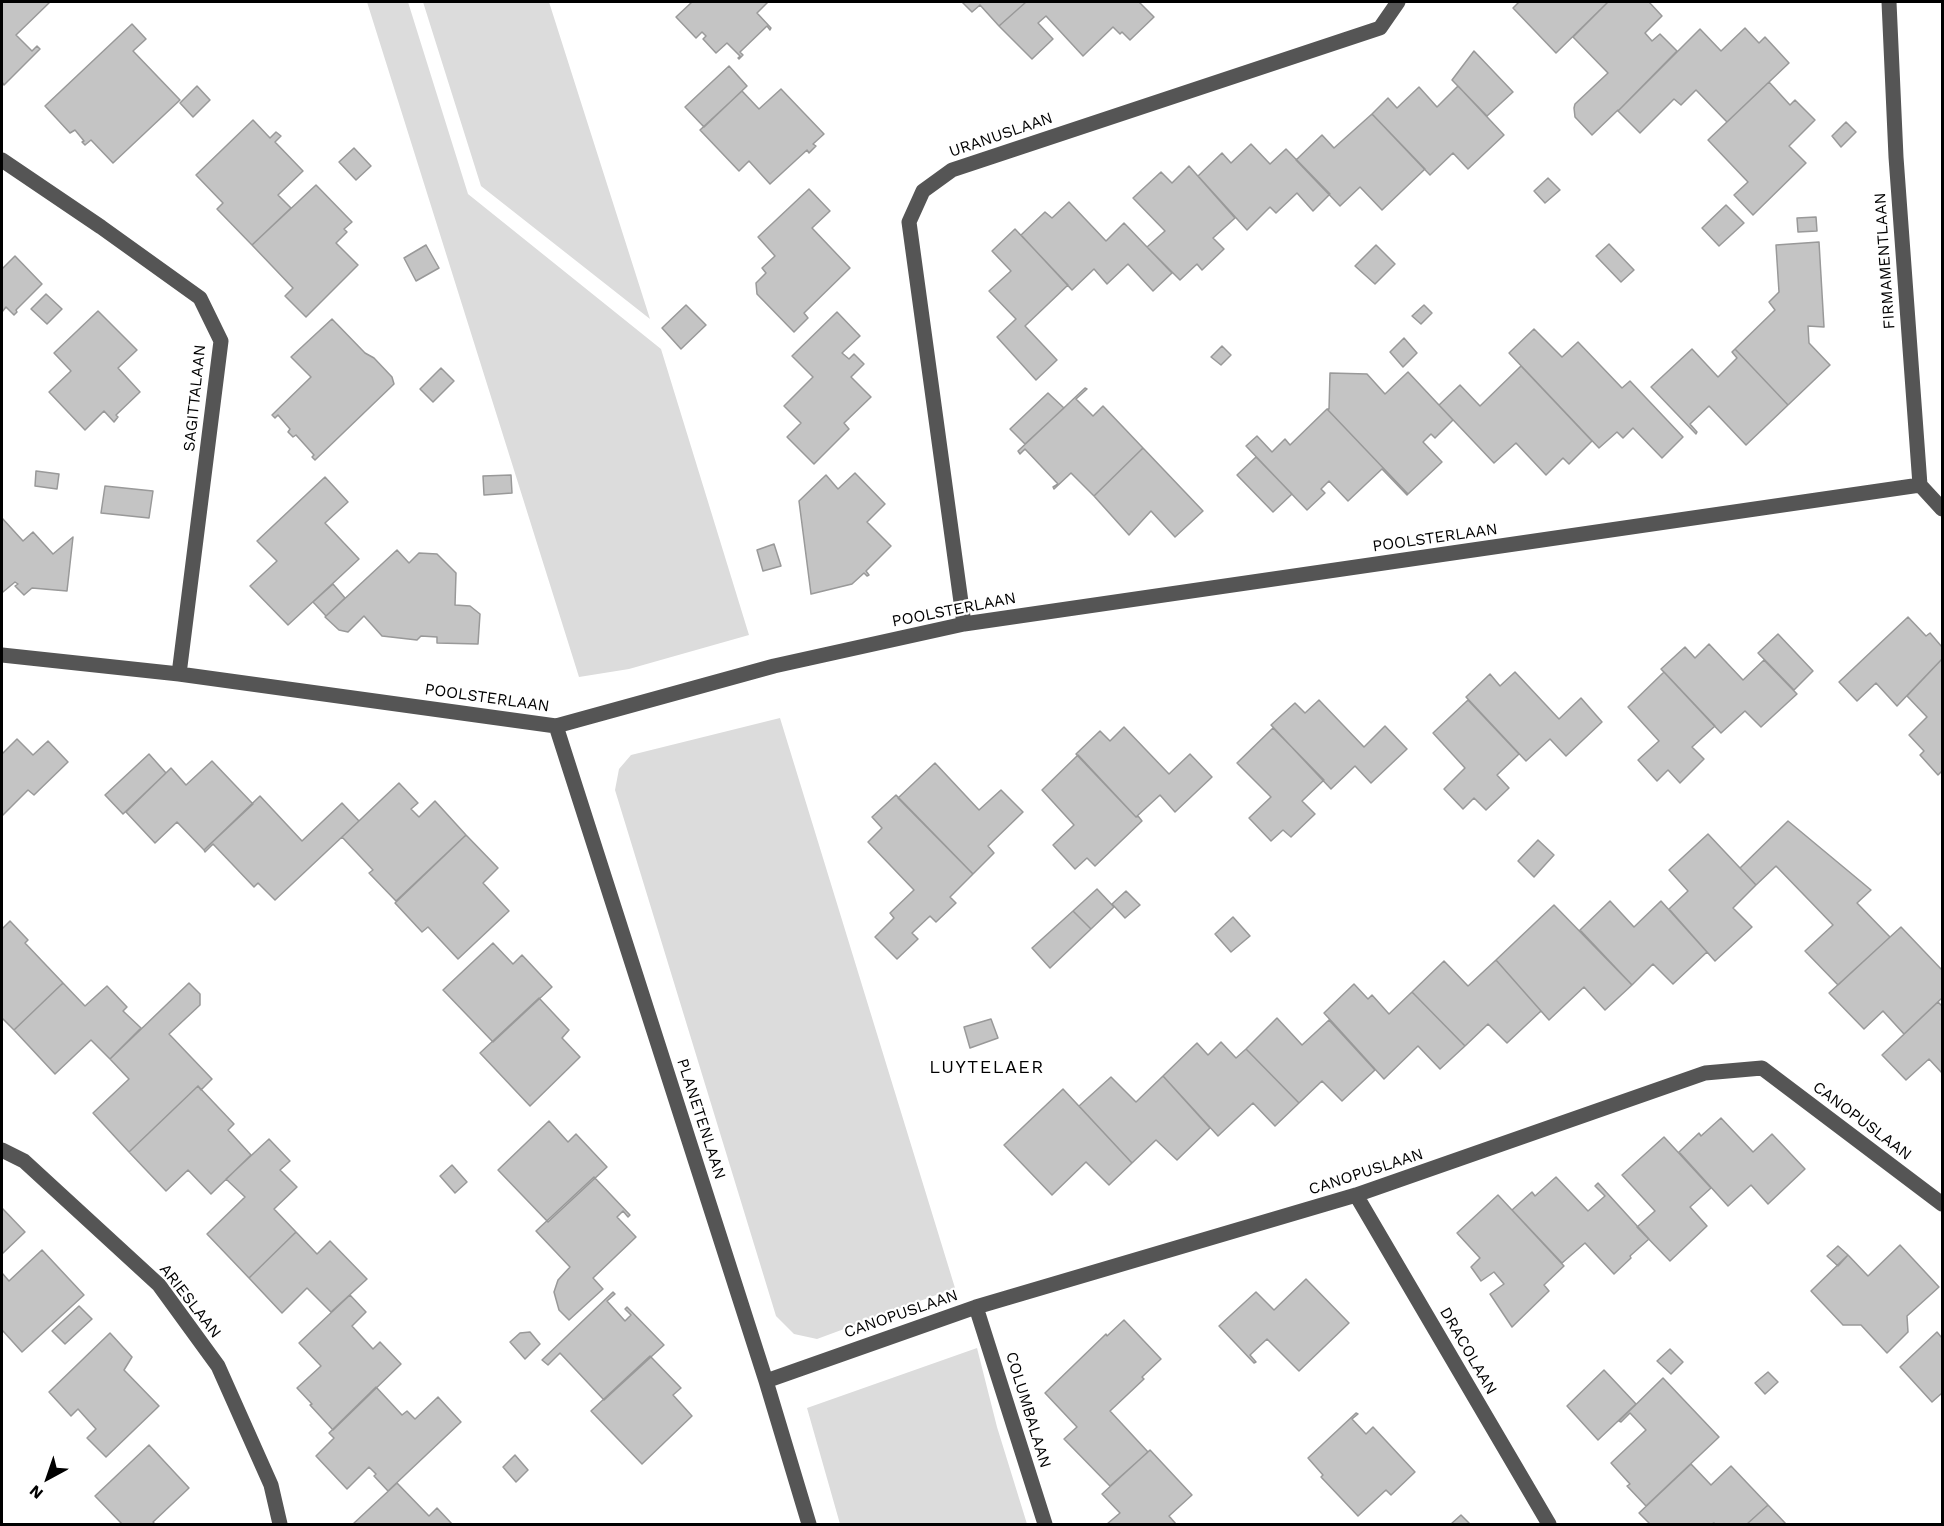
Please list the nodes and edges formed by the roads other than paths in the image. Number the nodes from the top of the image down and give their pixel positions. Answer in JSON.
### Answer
{"nodes":[{"id":1,"x":1398,"y":2,"type":"edge"},
{"id":2,"x":1889,"y":2,"type":"edge"},
{"id":3,"x":2,"y":160,"type":"edge"},
{"id":4,"x":1920,"y":485,"type":"junction"},
{"id":5,"x":1942,"y":509,"type":"edge"},
{"id":6,"x":964,"y":624,"type":"junction"},
{"id":7,"x":2,"y":655,"type":"edge"},
{"id":8,"x":179,"y":674,"type":"junction"},
{"id":9,"x":556,"y":726,"type":"junction"},
{"id":10,"x":2,"y":1150,"type":"edge"},
{"id":11,"x":1356,"y":1195,"type":"junction"},
{"id":12,"x":1942,"y":1204,"type":"edge"},
{"id":13,"x":976,"y":1307,"type":"junction"},
{"id":14,"x":766,"y":1381,"type":"junction"},
{"id":15,"x":280,"y":1524,"type":"edge"},
{"id":16,"x":810,"y":1524,"type":"edge"},
{"id":17,"x":1045,"y":1524,"type":"edge"},
{"id":18,"x":1549,"y":1524,"type":"edge"}],
"edges":[{"from":1,"to":6,"type":"street","name":"URANUSLAAN"},
{"from":2,"to":4,"type":"street","name":"FIRMAMENTLAAN"},
{"from":3,"to":8,"type":"street","name":"SAGITTALAAN"},
{"from":4,"to":5,"type":"street"},
{"from":4,"to":6,"type":"street","name":"POOLSTERLAAN"},
{"from":6,"to":9,"type":"street","name":"POOLSTERLAAN"},
{"from":7,"to":8,"type":"street","name":"POOLSTERLAAN"},
{"from":8,"to":9,"type":"street","name":"POOLSTERLAAN"},
{"from":9,"to":14,"type":"street","name":"PLANETENLAAN"},
{"from":10,"to":15,"type":"street","name":"ARIESLAAN"},
{"from":11,"to":12,"type":"street","name":"CANOPUSLAAN"},
{"from":11,"to":13,"type":"street","name":"CANOPUSLAAN"},
{"from":11,"to":18,"type":"street","name":"DRACOLAAN"},
{"from":13,"to":14,"type":"street","name":"CANOPUSLAAN"},
{"from":13,"to":17,"type":"street","name":"COLUMBALAAN"},
{"from":14,"to":16,"type":"street","name":"PLANETENLAAN"}]}
